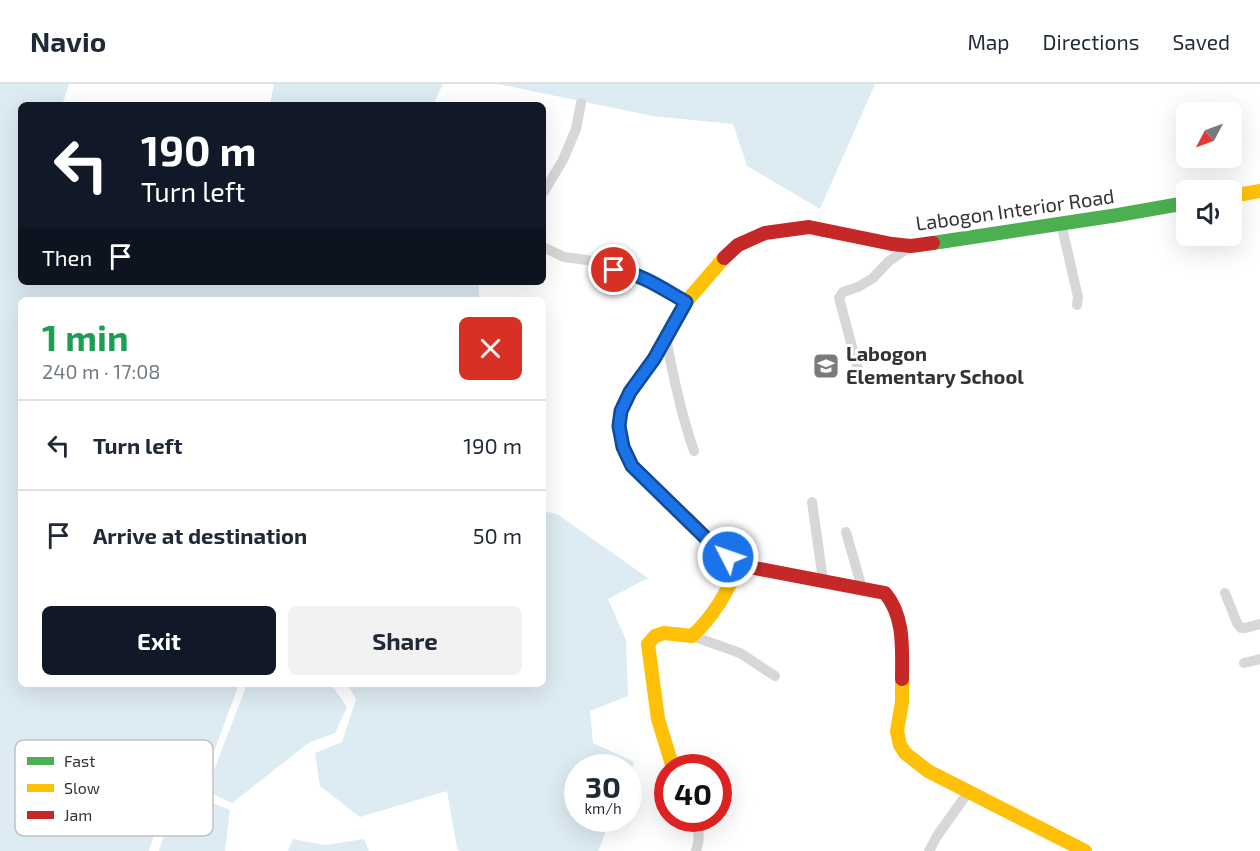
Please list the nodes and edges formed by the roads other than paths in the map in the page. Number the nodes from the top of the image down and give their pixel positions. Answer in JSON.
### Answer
{"nodes":[{"id":1,"x":581,"y":103,"type":"dead end"},
{"id":2,"x":546,"y":188,"type":"edge"},
{"id":3,"x":1260,"y":191,"type":"edge"},
{"id":4,"x":1242,"y":194,"type":"edge"},
{"id":5,"x":1176,"y":205,"type":"edge"},
{"id":6,"x":1061,"y":224,"type":"junction"},
{"id":7,"x":911,"y":246,"type":"junction"},
{"id":8,"x":546,"y":249,"type":"edge"},
{"id":9,"x":686,"y":302,"type":"junction"},
{"id":10,"x":1077,"y":305,"type":"dead end"},
{"id":11,"x":666,"y":338,"type":"junction"},
{"id":12,"x":861,"y":380,"type":"dead end"},
{"id":13,"x":694,"y":451,"type":"dead end"},
{"id":14,"x":812,"y":502,"type":"dead end"},
{"id":15,"x":846,"y":532,"type":"dead end"},
{"id":16,"x":739,"y":565,"type":"junction"},
{"id":17,"x":823,"y":580,"type":"junction"},
{"id":18,"x":862,"y":588,"type":"junction"},
{"id":19,"x":1225,"y":593,"type":"dead end"},
{"id":20,"x":1260,"y":624,"type":"edge"},
{"id":21,"x":692,"y":636,"type":"junction"},
{"id":22,"x":1260,"y":659,"type":"edge"},
{"id":23,"x":1244,"y":663,"type":"dead end"},
{"id":24,"x":775,"y":676,"type":"dead end"},
{"id":25,"x":669,"y":754,"type":"edge"},
{"id":26,"x":969,"y":791,"type":"junction"},
{"id":27,"x":699,"y":832,"type":"edge"},
{"id":28,"x":696,"y":851,"type":"edge"},
{"id":29,"x":929,"y":851,"type":"edge"},
{"id":30,"x":1085,"y":851,"type":"edge"}],
"edges":[{"from":1,"to":2,"type":"street"},
{"from":3,"to":4,"type":"street"},
{"from":5,"to":6,"type":"street","name":"Labogon Interior Road"},
{"from":6,"to":7,"type":"street","name":"Labogon Interior Road"},
{"from":6,"to":10,"type":"street"},
{"from":7,"to":9,"type":"street","name":"Labogon Interior Road"},
{"from":7,"to":12,"type":"street"},
{"from":8,"to":9,"type":"street"},
{"from":9,"to":11,"type":"street","name":"Labogon Interior Road"},
{"from":11,"to":13,"type":"street"},
{"from":11,"to":16,"type":"street","name":"Labogon Interior Road"},
{"from":14,"to":17,"type":"street"},
{"from":15,"to":18,"type":"street"},
{"from":16,"to":17,"type":"street","name":"Labogon Interior Road"},
{"from":16,"to":21,"type":"street"},
{"from":17,"to":18,"type":"street","name":"Labogon Interior Road"},
{"from":18,"to":26,"type":"street","name":"Labogon Interior Road"},
{"from":19,"to":20,"type":"street"},
{"from":21,"to":24,"type":"street"},
{"from":21,"to":25,"type":"street"},
{"from":22,"to":23,"type":"street"},
{"from":26,"to":29,"type":"street"},
{"from":26,"to":30,"type":"street","name":"Labogon Interior Road"},
{"from":27,"to":28,"type":"street"}]}
